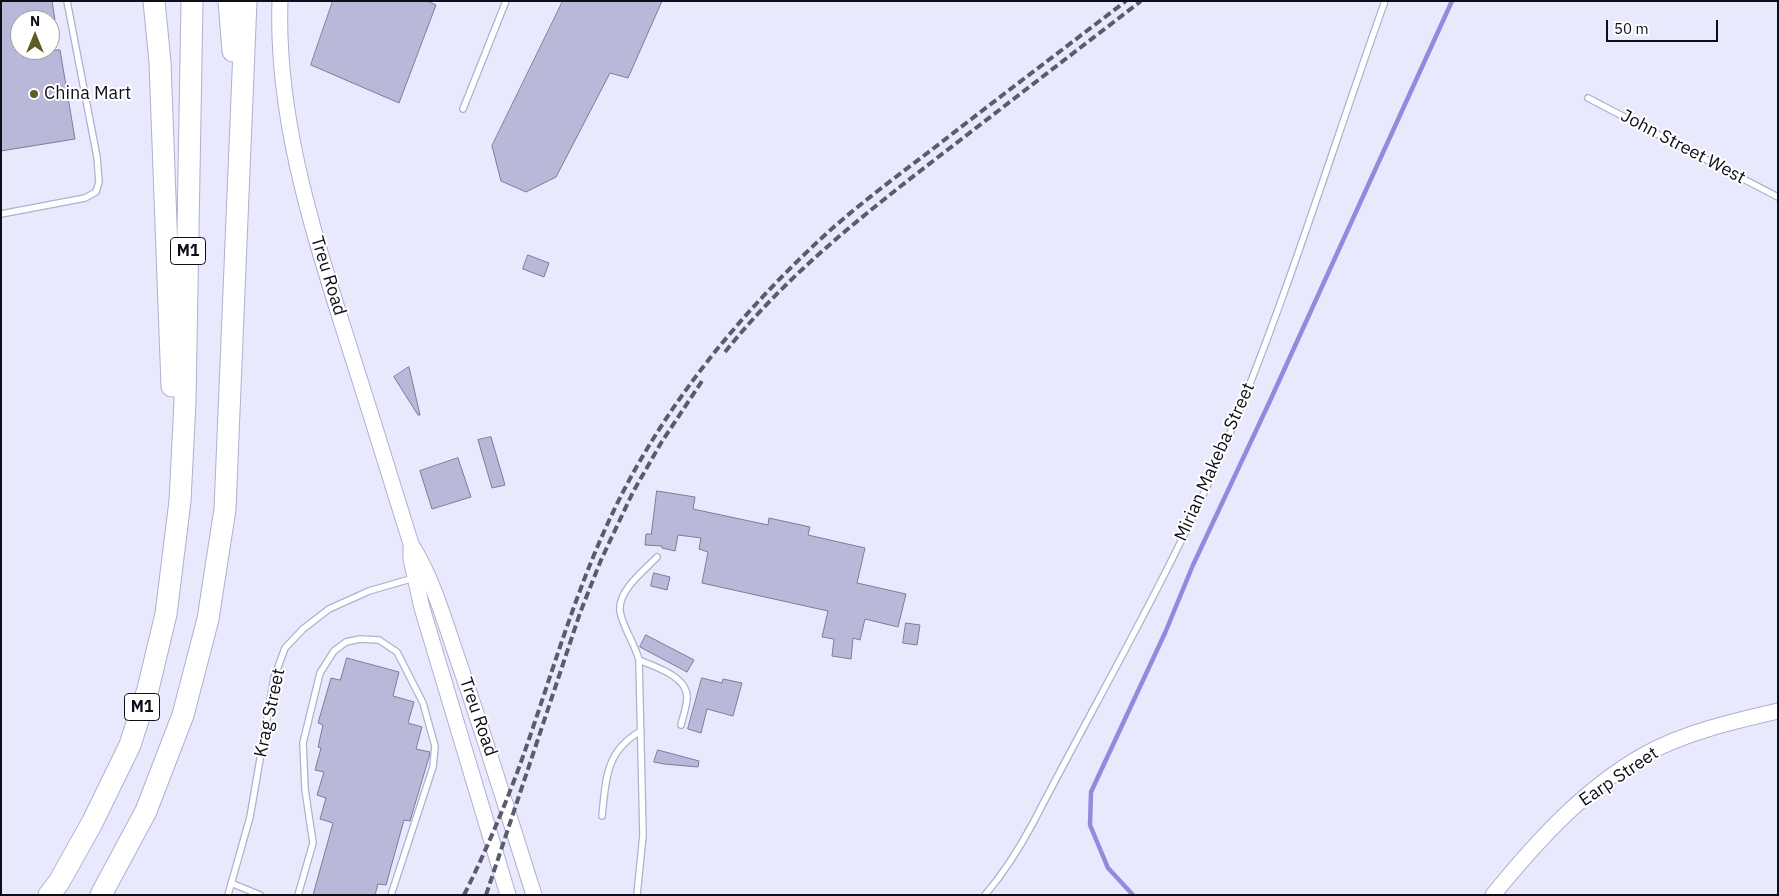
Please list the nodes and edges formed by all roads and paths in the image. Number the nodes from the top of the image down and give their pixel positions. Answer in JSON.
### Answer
{"nodes":[{"id":1,"x":67,"y":1,"type":"edge"},
{"id":2,"x":154,"y":1,"type":"edge"},
{"id":3,"x":192,"y":1,"type":"edge"},
{"id":4,"x":229,"y":1,"type":"edge"},
{"id":5,"x":246,"y":1,"type":"edge"},
{"id":6,"x":280,"y":1,"type":"edge"},
{"id":7,"x":506,"y":1,"type":"edge"},
{"id":8,"x":1385,"y":1,"type":"edge"},
{"id":9,"x":242,"y":97,"type":"junction"},
{"id":10,"x":1588,"y":98,"type":"dead end"},
{"id":11,"x":463,"y":109,"type":"dead end"},
{"id":12,"x":1778,"y":197,"type":"edge"},
{"id":13,"x":1,"y":214,"type":"edge"},
{"id":14,"x":180,"y":501,"type":"junction"},
{"id":15,"x":657,"y":557,"type":"dead end"},
{"id":16,"x":421,"y":576,"type":"junction"},
{"id":17,"x":639,"y":660,"type":"junction"},
{"id":18,"x":1778,"y":711,"type":"edge"},
{"id":19,"x":681,"y":725,"type":"dead end"},
{"id":20,"x":641,"y":731,"type":"junction"},
{"id":21,"x":602,"y":816,"type":"dead end"},
{"id":22,"x":231,"y":883,"type":"junction"},
{"id":23,"x":49,"y":895,"type":"edge"},
{"id":24,"x":101,"y":895,"type":"edge"},
{"id":25,"x":228,"y":895,"type":"edge"},
{"id":26,"x":260,"y":895,"type":"edge"},
{"id":27,"x":298,"y":895,"type":"edge"},
{"id":28,"x":391,"y":895,"type":"edge"},
{"id":29,"x":508,"y":895,"type":"edge"},
{"id":30,"x":534,"y":895,"type":"edge"},
{"id":31,"x":637,"y":895,"type":"edge"},
{"id":32,"x":985,"y":895,"type":"edge"},
{"id":33,"x":1493,"y":895,"type":"edge"}],
"edges":[{"from":1,"to":13,"type":"lane"},
{"from":2,"to":14,"type":"highway"},
{"from":3,"to":14,"type":"highway","number":"M1"},
{"from":4,"to":9,"type":"highway"},
{"from":5,"to":9,"type":"highway","number":"M1"},
{"from":6,"to":16,"type":"street","name":"Treu Road"},
{"from":7,"to":11,"type":"lane"},
{"from":8,"to":32,"type":"lane","name":"Mirian Makeba Street"},
{"from":9,"to":24,"type":"highway","number":"M1"},
{"from":10,"to":12,"type":"lane","name":"John Street West"},
{"from":14,"to":23,"type":"highway","number":"M1"},
{"from":15,"to":17,"type":"lane"},
{"from":16,"to":22,"type":"lane","name":"Krag Street"},
{"from":16,"to":29,"type":"street","name":"Treu Road"},
{"from":16,"to":30,"type":"street","name":"Treu Road"},
{"from":17,"to":19,"type":"lane"},
{"from":17,"to":20,"type":"lane"},
{"from":18,"to":33,"type":"street","name":"Earp Street"},
{"from":20,"to":21,"type":"lane"},
{"from":20,"to":31,"type":"lane"},
{"from":22,"to":25,"type":"lane","name":"Krag Street"},
{"from":22,"to":26,"type":"lane"},
{"from":27,"to":28,"type":"lane"}]}
